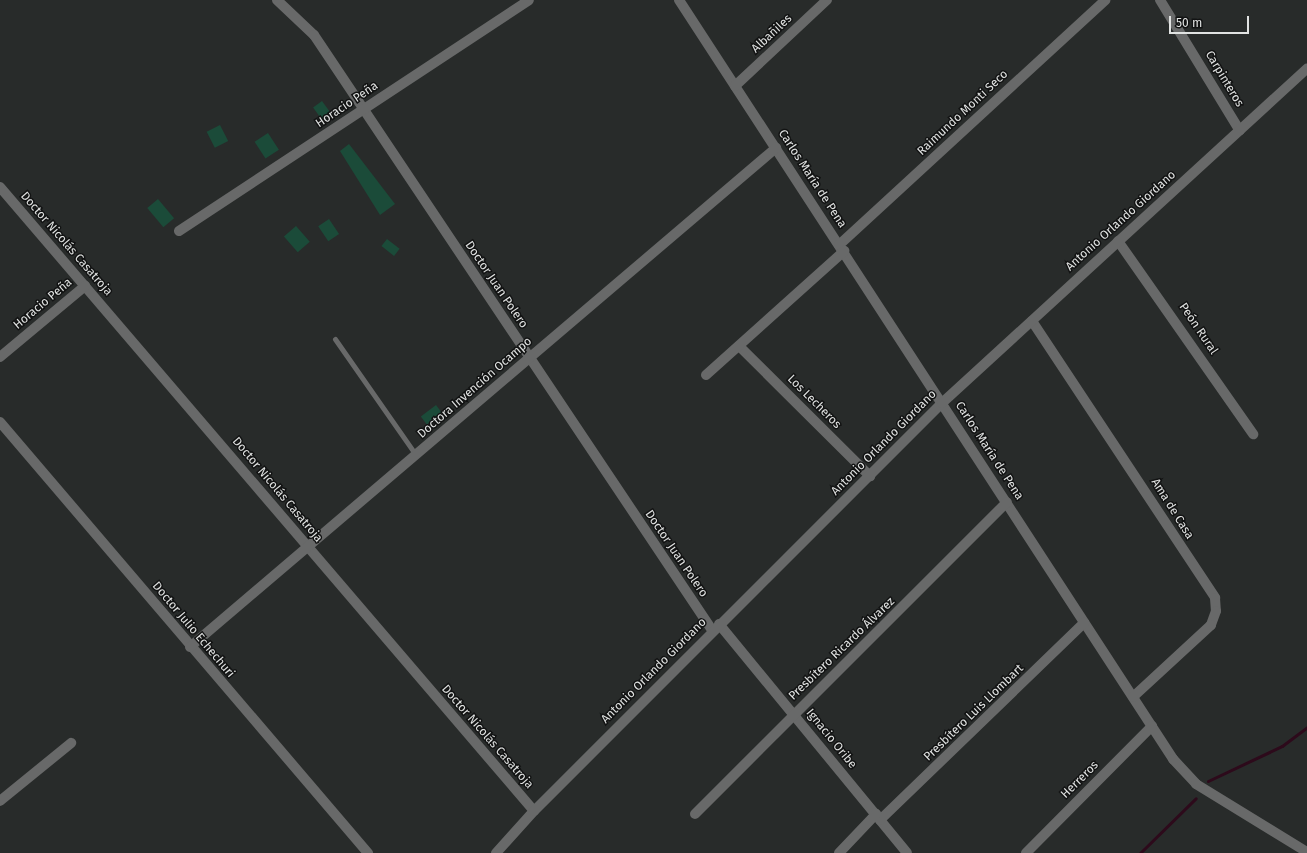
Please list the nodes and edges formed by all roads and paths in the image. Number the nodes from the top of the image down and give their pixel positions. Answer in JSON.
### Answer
{"nodes":[{"id":1,"x":277,"y":0,"type":"edge"},
{"id":2,"x":529,"y":0,"type":"edge"},
{"id":3,"x":679,"y":0,"type":"edge"},
{"id":4,"x":827,"y":0,"type":"edge"},
{"id":5,"x":1105,"y":0,"type":"edge"},
{"id":6,"x":1160,"y":0,"type":"edge"},
{"id":7,"x":1307,"y":68,"type":"edge"},
{"id":8,"x":735,"y":86,"type":"junction"},
{"id":9,"x":364,"y":109,"type":"junction"},
{"id":10,"x":1240,"y":131,"type":"junction"},
{"id":11,"x":776,"y":148,"type":"junction"},
{"id":12,"x":0,"y":187,"type":"edge"},
{"id":13,"x":179,"y":232,"type":"dead end"},
{"id":14,"x":1118,"y":241,"type":"junction"},
{"id":15,"x":841,"y":248,"type":"junction"},
{"id":16,"x":85,"y":286,"type":"junction"},
{"id":17,"x":1032,"y":321,"type":"junction"},
{"id":18,"x":335,"y":340,"type":"dead end"},
{"id":19,"x":739,"y":346,"type":"junction"},
{"id":20,"x":0,"y":357,"type":"edge"},
{"id":21,"x":529,"y":358,"type":"junction"},
{"id":22,"x":706,"y":375,"type":"dead end"},
{"id":23,"x":942,"y":402,"type":"junction"},
{"id":24,"x":0,"y":422,"type":"edge"},
{"id":25,"x":1253,"y":434,"type":"dead end"},
{"id":26,"x":416,"y":456,"type":"junction"},
{"id":27,"x":870,"y":476,"type":"junction"},
{"id":28,"x":1007,"y":502,"type":"junction"},
{"id":29,"x":308,"y":547,"type":"junction"},
{"id":30,"x":1084,"y":623,"type":"junction"},
{"id":31,"x":716,"y":627,"type":"junction"},
{"id":32,"x":190,"y":647,"type":"junction"},
{"id":33,"x":1133,"y":697,"type":"junction"},
{"id":34,"x":793,"y":713,"type":"junction"},
{"id":35,"x":1152,"y":726,"type":"junction"},
{"id":36,"x":71,"y":742,"type":"dead end"},
{"id":37,"x":0,"y":801,"type":"edge"},
{"id":38,"x":534,"y":811,"type":"junction"},
{"id":39,"x":694,"y":814,"type":"dead end"},
{"id":40,"x":878,"y":817,"type":"junction"},
{"id":41,"x":1307,"y":852,"type":"edge"},
{"id":42,"x":368,"y":853,"type":"edge"},
{"id":43,"x":496,"y":853,"type":"edge"},
{"id":44,"x":839,"y":853,"type":"edge"},
{"id":45,"x":907,"y":853,"type":"edge"},
{"id":46,"x":1026,"y":853,"type":"edge"}],
"edges":[{"from":1,"to":9,"type":"street","name":"Doctor Juan Polero"},
{"from":2,"to":9,"type":"street","name":"Horacio Peña"},
{"from":3,"to":8,"type":"street","name":"Carlos María de Pena"},
{"from":4,"to":8,"type":"street","name":"Albañiles"},
{"from":5,"to":15,"type":"street","name":"Raimundo Monti Seco"},
{"from":6,"to":10,"type":"street","name":"Carpinteros"},
{"from":7,"to":10,"type":"street","name":"Antonio Orlando Giordano"},
{"from":8,"to":11,"type":"street","name":"Carlos María de Pena"},
{"from":9,"to":13,"type":"street","name":"Horacio Peña"},
{"from":9,"to":21,"type":"street","name":"Doctor Juan Polero"},
{"from":10,"to":14,"type":"street","name":"Antonio Orlando Giordano"},
{"from":11,"to":15,"type":"street","name":"Carlos María de Pena"},
{"from":11,"to":21,"type":"street","name":"Doctora Invención Ocampo"},
{"from":12,"to":16,"type":"street","name":"Doctor Nicolás Casatroja"},
{"from":14,"to":17,"type":"street","name":"Antonio Orlando Giordano"},
{"from":14,"to":25,"type":"street","name":"Peón Rural"},
{"from":15,"to":19,"type":"street","name":"Raimundo Monti Seco"},
{"from":15,"to":23,"type":"street","name":"Carlos María de Pena"},
{"from":16,"to":20,"type":"street","name":"Horacio Peña"},
{"from":16,"to":29,"type":"street","name":"Doctor Nicolás Casatroja"},
{"from":17,"to":23,"type":"street","name":"Antonio Orlando Giordano"},
{"from":17,"to":33,"type":"street","name":"Ama de Casa"},
{"from":18,"to":26,"type":"lane"},
{"from":19,"to":22,"type":"street","name":"Raimundo Monti Seco"},
{"from":19,"to":27,"type":"street","name":"Los Lecheros"},
{"from":21,"to":26,"type":"street","name":"Doctora Invención Ocampo"},
{"from":21,"to":31,"type":"street","name":"Doctor Juan Polero"},
{"from":23,"to":27,"type":"street","name":"Antonio Orlando Giordano"},
{"from":23,"to":28,"type":"street","name":"Carlos María de Pena"},
{"from":24,"to":32,"type":"street","name":"Doctor Julio Echechuri"},
{"from":26,"to":29,"type":"street","name":"Doctora Invención Ocampo"},
{"from":27,"to":31,"type":"street","name":"Antonio Orlando Giordano"},
{"from":28,"to":30,"type":"street","name":"Carlos María de Pena"},
{"from":28,"to":34,"type":"street","name":"Presbítero Ricardo Álvarez"},
{"from":29,"to":32,"type":"street","name":"Doctora Invención Ocampo"},
{"from":29,"to":38,"type":"street","name":"Doctor Nicolás Casatroja"},
{"from":30,"to":33,"type":"street","name":"Carlos María de Pena"},
{"from":30,"to":40,"type":"street","name":"Presbítero Luis Llombart"},
{"from":31,"to":34,"type":"street","name":"Ignacio Oribe"},
{"from":31,"to":38,"type":"street","name":"Antonio Orlando Giordano"},
{"from":32,"to":42,"type":"street","name":"Doctor Julio Echechuri"},
{"from":33,"to":35,"type":"street","name":"Carlos María de Pena"},
{"from":34,"to":39,"type":"street","name":"Presbítero Ricardo Álvarez"},
{"from":34,"to":40,"type":"street","name":"Ignacio Oribe"},
{"from":35,"to":41,"type":"street","name":"Carlos María de Pena"},
{"from":35,"to":46,"type":"street","name":"Herreros"},
{"from":36,"to":37,"type":"street"},
{"from":38,"to":43,"type":"street","name":"Antonio Orlando Giordano"},
{"from":40,"to":44,"type":"street","name":"Presbítero Luis Llombart"},
{"from":40,"to":45,"type":"street","name":"Ignacio Oribe"}]}
